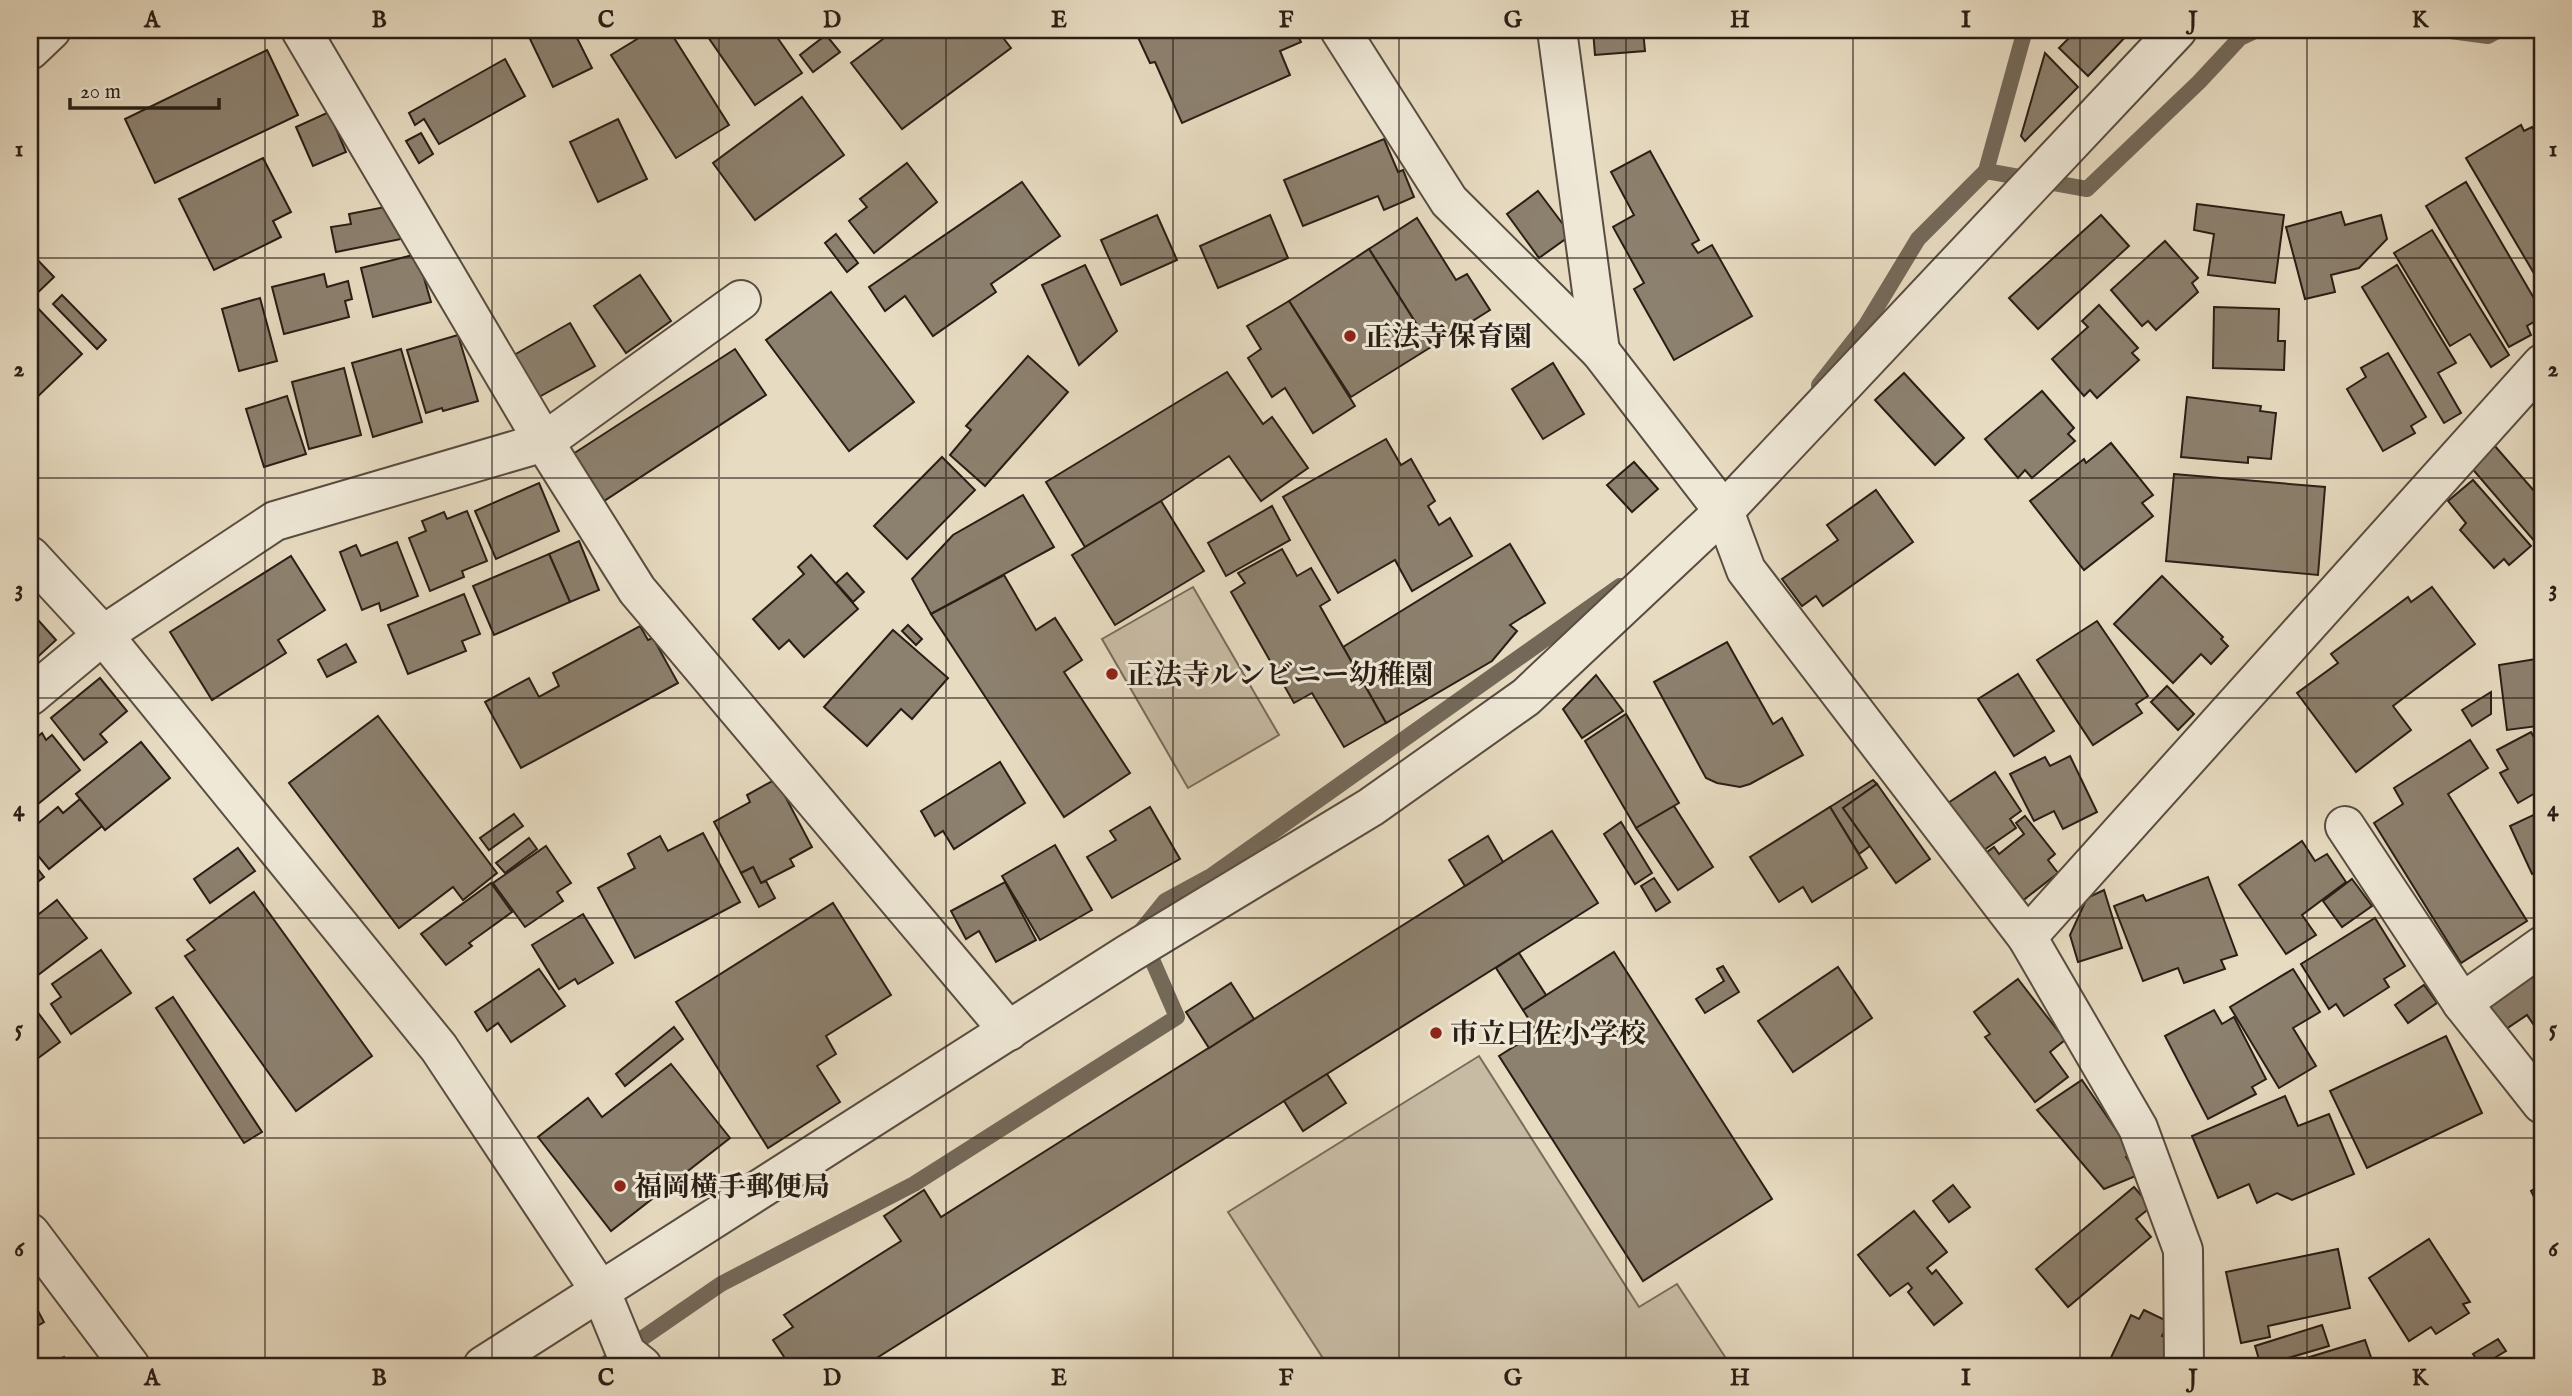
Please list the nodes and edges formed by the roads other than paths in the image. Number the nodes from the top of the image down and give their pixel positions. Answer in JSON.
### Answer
{"nodes":[{"id":1,"x":51,"y":30,"type":"edge"},
{"id":2,"x":301,"y":30,"type":"edge"},
{"id":3,"x":1340,"y":30,"type":"edge"},
{"id":4,"x":1557,"y":30,"type":"edge"},
{"id":5,"x":2177,"y":30,"type":"edge"},
{"id":6,"x":30,"y":50,"type":"edge"},
{"id":7,"x":741,"y":300,"type":"dead end"},
{"id":8,"x":1600,"y":351,"type":"junction"},
{"id":9,"x":2542,"y":364,"type":"edge"},
{"id":10,"x":544,"y":442,"type":"junction"},
{"id":11,"x":1722,"y":508,"type":"junction"},
{"id":12,"x":30,"y":556,"type":"edge"},
{"id":13,"x":103,"y":635,"type":"junction"},
{"id":14,"x":30,"y":696,"type":"edge"},
{"id":15,"x":2345,"y":825,"type":"dead end"},
{"id":16,"x":2027,"y":937,"type":"junction"},
{"id":17,"x":2542,"y":946,"type":"edge"},
{"id":18,"x":2462,"y":1003,"type":"junction"},
{"id":19,"x":1009,"y":1031,"type":"junction"},
{"id":20,"x":2542,"y":1104,"type":"edge"},
{"id":21,"x":30,"y":1233,"type":"edge"},
{"id":22,"x":601,"y":1292,"type":"junction"},
{"id":23,"x":2188,"y":1359,"type":"edge"},
{"id":24,"x":130,"y":1366,"type":"edge"},
{"id":25,"x":482,"y":1366,"type":"edge"},
{"id":26,"x":642,"y":1366,"type":"edge"}],
"edges":[{"from":1,"to":6,"type":"street"},
{"from":2,"to":10,"type":"street"},
{"from":3,"to":8,"type":"street"},
{"from":4,"to":8,"type":"street"},
{"from":5,"to":11,"type":"street"},
{"from":7,"to":10,"type":"street"},
{"from":8,"to":11,"type":"street"},
{"from":9,"to":16,"type":"street"},
{"from":10,"to":13,"type":"street"},
{"from":10,"to":19,"type":"street"},
{"from":11,"to":16,"type":"street"},
{"from":11,"to":19,"type":"street"},
{"from":12,"to":13,"type":"street"},
{"from":13,"to":14,"type":"street"},
{"from":13,"to":22,"type":"street"},
{"from":15,"to":18,"type":"street"},
{"from":16,"to":23,"type":"street"},
{"from":17,"to":18,"type":"street"},
{"from":18,"to":20,"type":"street"},
{"from":19,"to":22,"type":"street"},
{"from":21,"to":24,"type":"street"},
{"from":22,"to":25,"type":"street"},
{"from":22,"to":26,"type":"street"}]}
